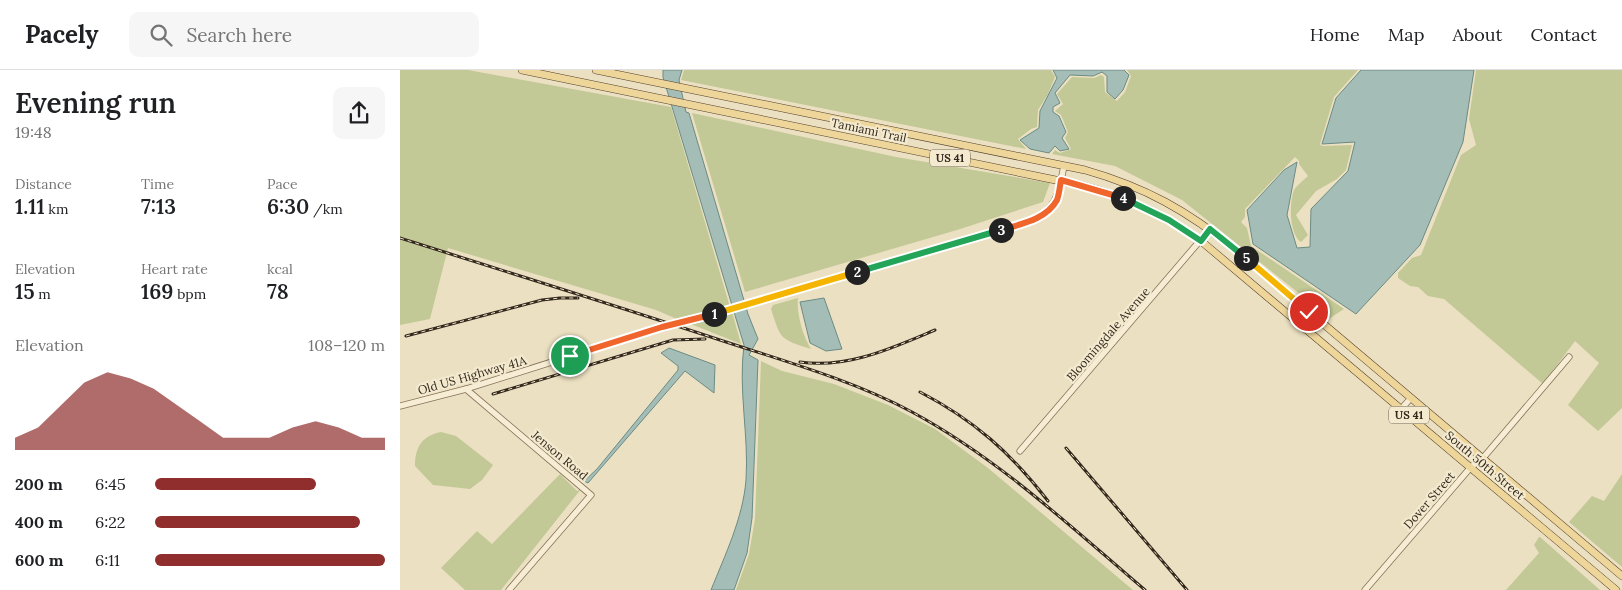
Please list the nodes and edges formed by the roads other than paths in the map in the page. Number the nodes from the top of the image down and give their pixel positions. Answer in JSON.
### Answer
{"nodes":[{"id":1,"x":522,"y":70,"type":"edge"},
{"id":2,"x":596,"y":70,"type":"edge"},
{"id":3,"x":1064,"y":166,"type":"junction"},
{"id":4,"x":1061,"y":180,"type":"junction"},
{"id":5,"x":1210,"y":229,"type":"junction"},
{"id":6,"x":1201,"y":241,"type":"junction"},
{"id":7,"x":1569,"y":357,"type":"dead end"},
{"id":8,"x":466,"y":389,"type":"junction"},
{"id":9,"x":1411,"y":398,"type":"junction"},
{"id":10,"x":400,"y":406,"type":"edge"},
{"id":11,"x":1401,"y":409,"type":"junction"},
{"id":12,"x":1020,"y":452,"type":"dead end"},
{"id":13,"x":1483,"y":458,"type":"junction"},
{"id":14,"x":1471,"y":467,"type":"junction"},
{"id":15,"x":1622,"y":576,"type":"edge"},
{"id":16,"x":508,"y":590,"type":"edge"},
{"id":17,"x":1365,"y":590,"type":"edge"},
{"id":18,"x":1616,"y":590,"type":"edge"}],
"edges":[{"from":1,"to":4,"type":"main road","name":"Tamiami Trail","number":"US 41"},
{"from":2,"to":3,"type":"main road","name":"Tamiami Trail","number":"US 41"},
{"from":3,"to":4,"type":"street","name":"Old US Highway 41A"},
{"from":3,"to":5,"type":"main road","name":"Tamiami Trail","number":"US 41"},
{"from":4,"to":6,"type":"main road","name":"Tamiami Trail","number":"US 41"},
{"from":4,"to":8,"type":"street","name":"Old US Highway 41A"},
{"from":5,"to":6,"type":"street","name":"Bloomingdale Avenue"},
{"from":5,"to":9,"type":"main road","name":"South 50th Street","number":"US 41"},
{"from":6,"to":11,"type":"main road","name":"South 50th Street","number":"US 41"},
{"from":6,"to":12,"type":"street","name":"Bloomingdale Avenue"},
{"from":7,"to":13,"type":"street","name":"Dover Street"},
{"from":8,"to":10,"type":"street","name":"Old US Highway 41A"},
{"from":8,"to":16,"type":"street","name":"Jenson Road"},
{"from":9,"to":11,"type":"street"},
{"from":9,"to":13,"type":"main road","name":"South 50th Street","number":"US 41"},
{"from":11,"to":14,"type":"main road","name":"South 50th Street","number":"US 41"},
{"from":13,"to":14,"type":"street","name":"Dover Street"},
{"from":13,"to":15,"type":"main road","name":"South 50th Street","number":"US 41"},
{"from":14,"to":17,"type":"street","name":"Dover Street"},
{"from":14,"to":18,"type":"main road","name":"South 50th Street","number":"US 41"}]}
